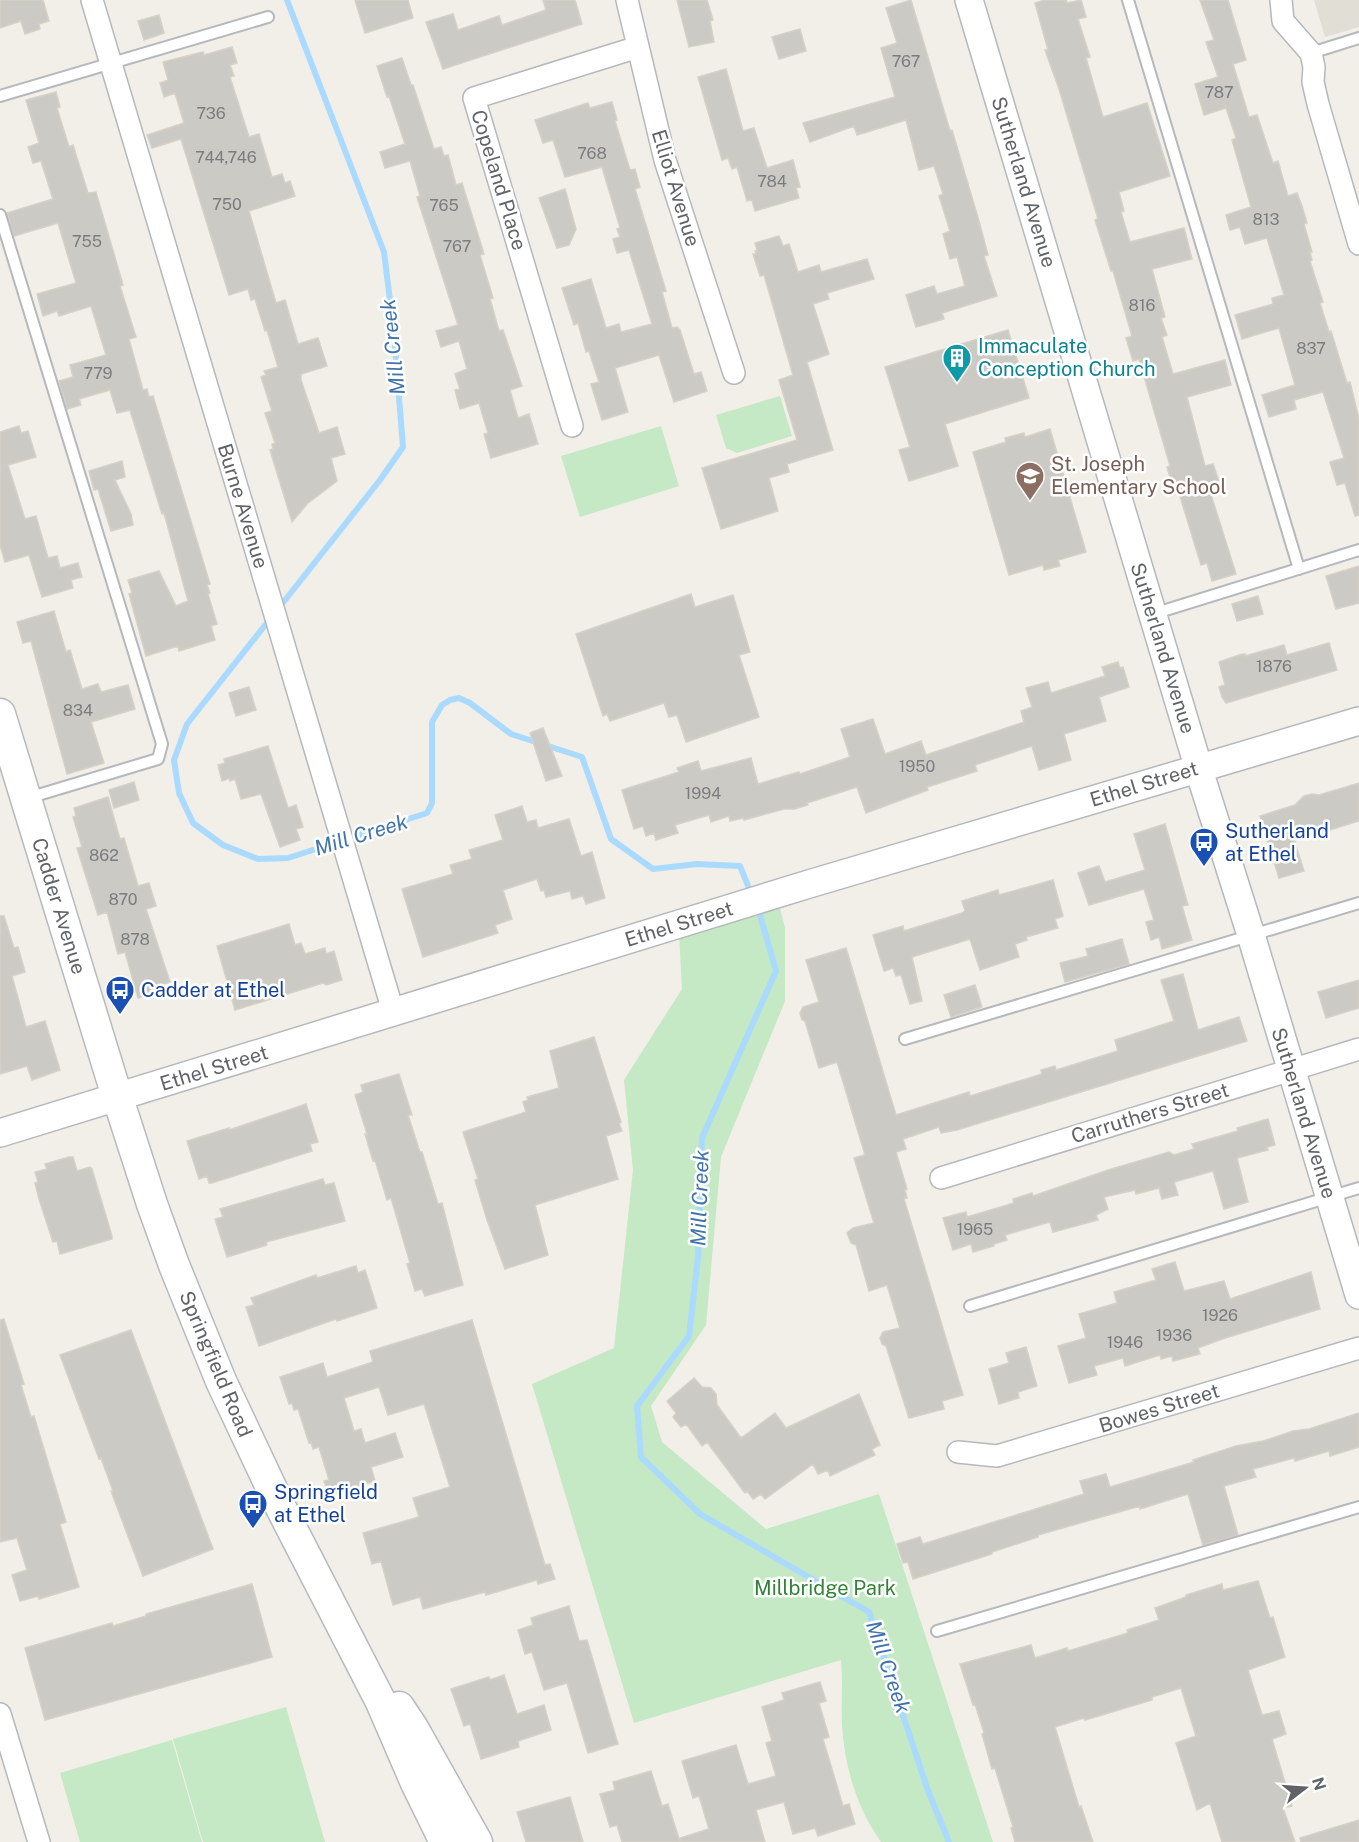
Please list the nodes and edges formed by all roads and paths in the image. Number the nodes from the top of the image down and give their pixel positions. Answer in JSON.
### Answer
{"nodes":[{"id":1,"x":92,"y":0,"type":"edge"},
{"id":2,"x":627,"y":0,"type":"edge"},
{"id":3,"x":969,"y":0,"type":"edge"},
{"id":4,"x":1128,"y":0,"type":"edge"},
{"id":5,"x":1281,"y":0,"type":"edge"},
{"id":6,"x":268,"y":17,"type":"dead end"},
{"id":7,"x":1359,"y":38,"type":"edge"},
{"id":8,"x":638,"y":46,"type":"junction"},
{"id":9,"x":1311,"y":53,"type":"junction"},
{"id":10,"x":111,"y":63,"type":"junction"},
{"id":11,"x":0,"y":96,"type":"edge"},
{"id":12,"x":0,"y":215,"type":"edge"},
{"id":13,"x":1359,"y":244,"type":"edge"},
{"id":14,"x":734,"y":373,"type":"dead end"},
{"id":15,"x":573,"y":426,"type":"dead end"},
{"id":16,"x":1359,"y":550,"type":"edge"},
{"id":17,"x":1299,"y":569,"type":"junction"},
{"id":18,"x":1153,"y":614,"type":"junction"},
{"id":19,"x":0,"y":714,"type":"edge"},
{"id":20,"x":1359,"y":721,"type":"edge"},
{"id":21,"x":1198,"y":767,"type":"junction"},
{"id":22,"x":26,"y":799,"type":"junction"},
{"id":23,"x":1359,"y":903,"type":"edge"},
{"id":24,"x":1251,"y":935,"type":"junction"},
{"id":25,"x":393,"y":1011,"type":"junction"},
{"id":26,"x":905,"y":1039,"type":"dead end"},
{"id":27,"x":1359,"y":1049,"type":"edge"},
{"id":28,"x":1291,"y":1069,"type":"junction"},
{"id":29,"x":118,"y":1097,"type":"junction"},
{"id":30,"x":0,"y":1133,"type":"edge"},
{"id":31,"x":941,"y":1178,"type":"dead end"},
{"id":32,"x":1359,"y":1188,"type":"edge"},
{"id":33,"x":1330,"y":1197,"type":"junction"},
{"id":34,"x":1359,"y":1295,"type":"edge"},
{"id":35,"x":970,"y":1306,"type":"dead end"},
{"id":36,"x":1359,"y":1348,"type":"edge"},
{"id":37,"x":958,"y":1452,"type":"dead end"},
{"id":38,"x":1359,"y":1507,"type":"edge"},
{"id":39,"x":339,"y":1620,"type":"junction"},
{"id":40,"x":937,"y":1630,"type":"dead end"},
{"id":41,"x":0,"y":1714,"type":"edge"},
{"id":42,"x":5,"y":1749,"type":"edge"},
{"id":43,"x":39,"y":1842,"type":"edge"},
{"id":44,"x":445,"y":1842,"type":"edge"},
{"id":45,"x":477,"y":1842,"type":"edge"}],
"edges":[{"from":1,"to":10,"type":"street","name":"Burne Avenue"},
{"from":2,"to":8,"type":"street","name":"Elliot Avenue"},
{"from":3,"to":18,"type":"street","name":"Sutherland Avenue"},
{"from":4,"to":17,"type":"lane"},
{"from":5,"to":9,"type":"street"},
{"from":6,"to":10,"type":"lane"},
{"from":7,"to":9,"type":"lane"},
{"from":8,"to":14,"type":"street","name":"Elliot Avenue"},
{"from":8,"to":15,"type":"street","name":"Copeland Place"},
{"from":9,"to":13,"type":"street"},
{"from":10,"to":11,"type":"lane"},
{"from":10,"to":25,"type":"street","name":"Burne Avenue"},
{"from":12,"to":22,"type":"lane"},
{"from":16,"to":17,"type":"lane"},
{"from":17,"to":18,"type":"lane"},
{"from":18,"to":21,"type":"street","name":"Sutherland Avenue"},
{"from":19,"to":22,"type":"main road","name":"Cadder Avenue"},
{"from":20,"to":21,"type":"street","name":"Ethel Street"},
{"from":21,"to":24,"type":"street","name":"Sutherland Avenue"},
{"from":21,"to":25,"type":"street","name":"Ethel Street"},
{"from":22,"to":29,"type":"main road","name":"Cadder Avenue"},
{"from":23,"to":24,"type":"lane"},
{"from":24,"to":26,"type":"lane"},
{"from":24,"to":28,"type":"street","name":"Sutherland Avenue"},
{"from":25,"to":29,"type":"street","name":"Ethel Street"},
{"from":27,"to":28,"type":"street","name":"Carruthers Street"},
{"from":28,"to":31,"type":"street","name":"Carruthers Street"},
{"from":28,"to":33,"type":"street","name":"Sutherland Avenue"},
{"from":29,"to":30,"type":"street","name":"Ethel Street"},
{"from":29,"to":39,"type":"main road","name":"Springfield Road"},
{"from":32,"to":33,"type":"lane"},
{"from":33,"to":34,"type":"street","name":"Sutherland Avenue"},
{"from":33,"to":35,"type":"lane"},
{"from":36,"to":37,"type":"street","name":"Bowes Street"},
{"from":38,"to":40,"type":"lane"},
{"from":39,"to":44,"type":"main road","name":"Springfield Road"},
{"from":39,"to":45,"type":"main road","name":"Springfield Road"},
{"from":41,"to":42,"type":"street"},
{"from":42,"to":43,"type":"street"}]}
